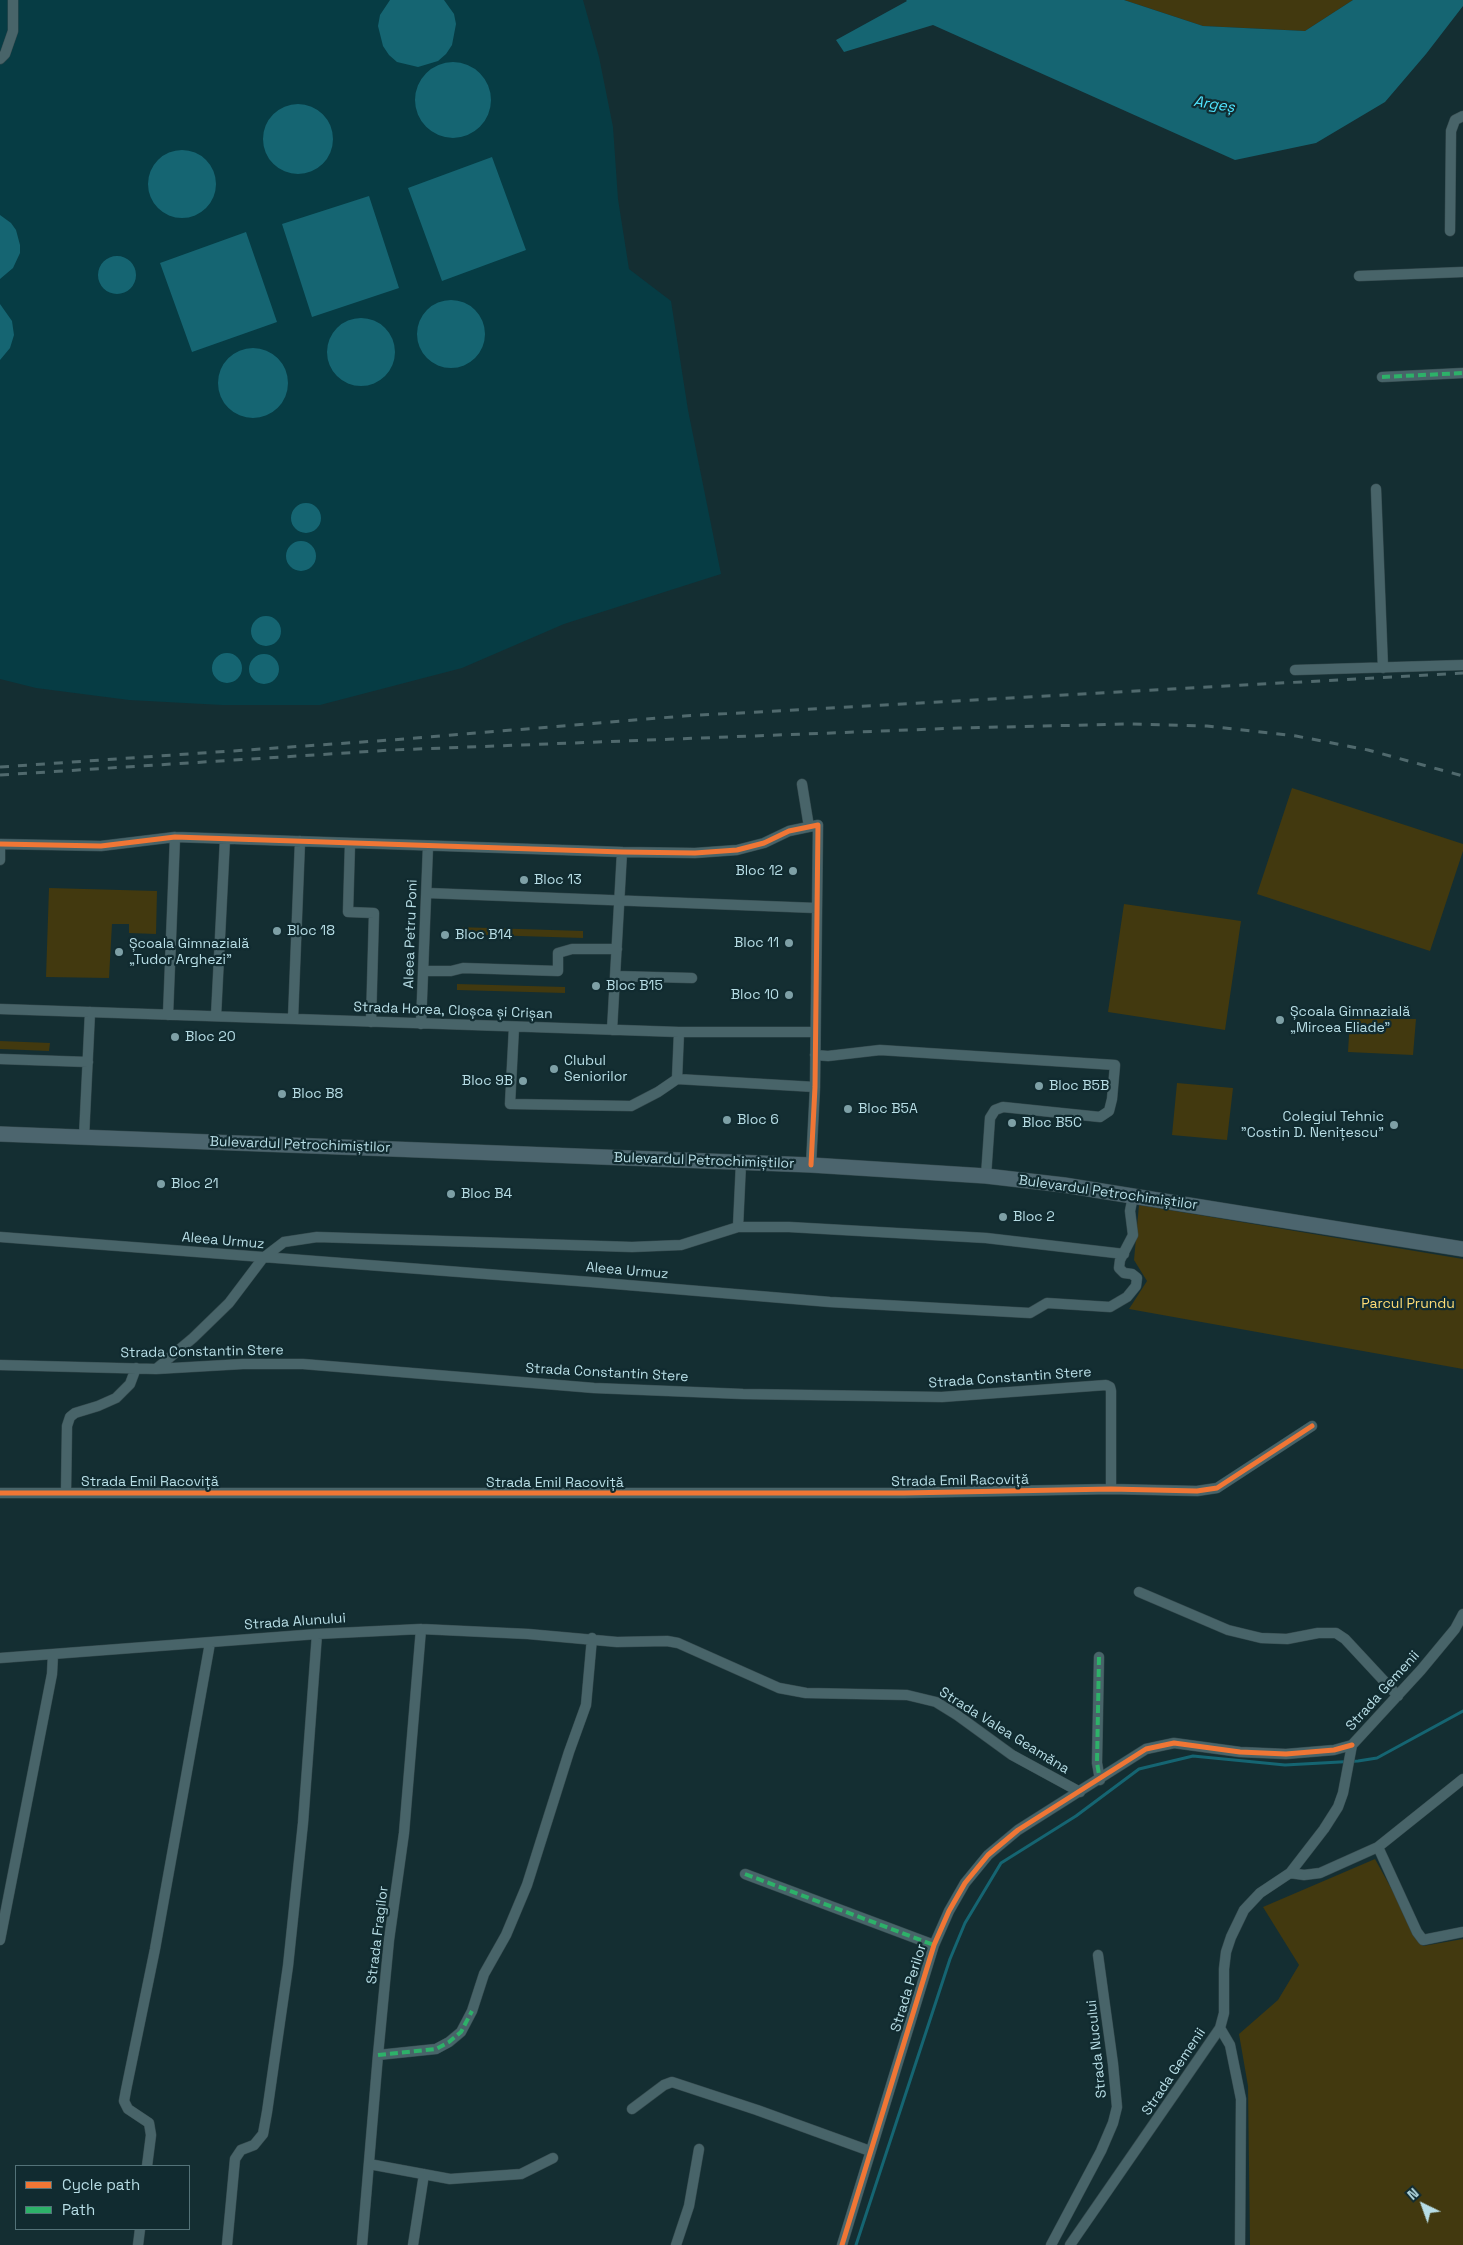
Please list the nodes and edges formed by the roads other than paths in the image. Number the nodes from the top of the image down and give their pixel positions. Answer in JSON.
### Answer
{"nodes":[{"id":1,"x":13,"y":0,"type":"edge"},
{"id":2,"x":0,"y":59,"type":"edge"},
{"id":3,"x":1463,"y":116,"type":"edge"},
{"id":4,"x":1450,"y":231,"type":"dead end"},
{"id":5,"x":1463,"y":272,"type":"edge"},
{"id":6,"x":1359,"y":276,"type":"dead end"},
{"id":7,"x":1463,"y":373,"type":"edge"},
{"id":8,"x":1382,"y":376,"type":"dead end"},
{"id":9,"x":1376,"y":489,"type":"dead end"},
{"id":10,"x":1463,"y":665,"type":"edge"},
{"id":11,"x":1383,"y":668,"type":"junction"},
{"id":12,"x":1295,"y":670,"type":"dead end"},
{"id":13,"x":802,"y":784,"type":"dead end"},
{"id":14,"x":809,"y":827,"type":"junction"},
{"id":15,"x":175,"y":837,"type":"junction"},
{"id":16,"x":225,"y":838,"type":"junction"},
{"id":17,"x":300,"y":841,"type":"junction"},
{"id":18,"x":350,"y":843,"type":"junction"},
{"id":19,"x":0,"y":844,"type":"edge"},
{"id":20,"x":428,"y":846,"type":"junction"},
{"id":21,"x":622,"y":852,"type":"junction"},
{"id":22,"x":0,"y":860,"type":"edge"},
{"id":23,"x":427,"y":893,"type":"junction"},
{"id":24,"x":620,"y":900,"type":"junction"},
{"id":25,"x":816,"y":908,"type":"junction"},
{"id":26,"x":617,"y":949,"type":"junction"},
{"id":27,"x":424,"y":970,"type":"junction"},
{"id":28,"x":615,"y":976,"type":"junction"},
{"id":29,"x":692,"y":978,"type":"dead end"},
{"id":30,"x":0,"y":1009,"type":"edge"},
{"id":31,"x":90,"y":1012,"type":"junction"},
{"id":32,"x":168,"y":1015,"type":"junction"},
{"id":33,"x":216,"y":1016,"type":"junction"},
{"id":34,"x":293,"y":1019,"type":"junction"},
{"id":35,"x":371,"y":1022,"type":"junction"},
{"id":36,"x":421,"y":1024,"type":"junction"},
{"id":37,"x":514,"y":1026,"type":"junction"},
{"id":38,"x":612,"y":1030,"type":"junction"},
{"id":39,"x":679,"y":1032,"type":"junction"},
{"id":40,"x":815,"y":1032,"type":"junction"},
{"id":41,"x":815,"y":1055,"type":"junction"},
{"id":42,"x":0,"y":1059,"type":"edge"},
{"id":43,"x":88,"y":1062,"type":"junction"},
{"id":44,"x":677,"y":1079,"type":"junction"},
{"id":45,"x":816,"y":1087,"type":"junction"},
{"id":46,"x":0,"y":1134,"type":"edge"},
{"id":47,"x":84,"y":1137,"type":"junction"},
{"id":48,"x":741,"y":1163,"type":"junction"},
{"id":49,"x":811,"y":1165,"type":"junction"},
{"id":50,"x":986,"y":1176,"type":"junction"},
{"id":51,"x":1133,"y":1196,"type":"junction"},
{"id":52,"x":738,"y":1227,"type":"junction"},
{"id":53,"x":0,"y":1237,"type":"edge"},
{"id":54,"x":1463,"y":1249,"type":"edge"},
{"id":55,"x":1124,"y":1254,"type":"junction"},
{"id":56,"x":263,"y":1258,"type":"junction"},
{"id":57,"x":0,"y":1365,"type":"edge"},
{"id":58,"x":136,"y":1368,"type":"junction"},
{"id":59,"x":156,"y":1369,"type":"junction"},
{"id":60,"x":1312,"y":1426,"type":"dead end"},
{"id":61,"x":1111,"y":1489,"type":"junction"},
{"id":62,"x":0,"y":1493,"type":"edge"},
{"id":63,"x":66,"y":1493,"type":"junction"},
{"id":64,"x":1139,"y":1592,"type":"dead end"},
{"id":65,"x":1463,"y":1614,"type":"edge"},
{"id":66,"x":421,"y":1629,"type":"junction"},
{"id":67,"x":317,"y":1634,"type":"junction"},
{"id":68,"x":592,"y":1638,"type":"junction"},
{"id":69,"x":210,"y":1643,"type":"junction"},
{"id":70,"x":53,"y":1654,"type":"junction"},
{"id":71,"x":1099,"y":1657,"type":"dead end"},
{"id":72,"x":0,"y":1658,"type":"edge"},
{"id":73,"x":1398,"y":1696,"type":"junction"},
{"id":74,"x":1350,"y":1750,"type":"junction"},
{"id":75,"x":1463,"y":1779,"type":"edge"},
{"id":76,"x":1100,"y":1780,"type":"junction"},
{"id":77,"x":1080,"y":1792,"type":"junction"},
{"id":78,"x":1378,"y":1847,"type":"junction"},
{"id":79,"x":1290,"y":1873,"type":"junction"},
{"id":80,"x":745,"y":1874,"type":"dead end"},
{"id":81,"x":1463,"y":1932,"type":"edge"},
{"id":82,"x":0,"y":1940,"type":"edge"},
{"id":83,"x":934,"y":1945,"type":"junction"},
{"id":84,"x":1098,"y":1955,"type":"dead end"},
{"id":85,"x":1220,"y":2028,"type":"junction"},
{"id":86,"x":378,"y":2055,"type":"junction"},
{"id":87,"x":632,"y":2109,"type":"dead end"},
{"id":88,"x":699,"y":2149,"type":"dead end"},
{"id":89,"x":870,"y":2151,"type":"junction"},
{"id":90,"x":553,"y":2158,"type":"dead end"},
{"id":91,"x":370,"y":2164,"type":"junction"},
{"id":92,"x":147,"y":2165,"type":"edge"},
{"id":93,"x":424,"y":2174,"type":"junction"},
{"id":94,"x":140,"y":2230,"type":"edge"},
{"id":95,"x":138,"y":2245,"type":"edge"},
{"id":96,"x":227,"y":2245,"type":"edge"},
{"id":97,"x":362,"y":2245,"type":"edge"},
{"id":98,"x":413,"y":2245,"type":"edge"},
{"id":99,"x":676,"y":2245,"type":"edge"},
{"id":100,"x":842,"y":2245,"type":"edge"},
{"id":101,"x":1051,"y":2245,"type":"edge"},
{"id":102,"x":1070,"y":2245,"type":"edge"},
{"id":103,"x":1240,"y":2245,"type":"edge"}],
"edges":[{"from":1,"to":2,"type":"street"},
{"from":3,"to":4,"type":"street"},
{"from":5,"to":6,"type":"street"},
{"from":7,"to":8,"type":"street"},
{"from":9,"to":11,"type":"street"},
{"from":10,"to":11,"type":"street"},
{"from":11,"to":12,"type":"street"},
{"from":13,"to":14,"type":"street"},
{"from":14,"to":21,"type":"street"},
{"from":14,"to":25,"type":"street"},
{"from":15,"to":16,"type":"street"},
{"from":15,"to":19,"type":"street"},
{"from":15,"to":32,"type":"street"},
{"from":16,"to":17,"type":"street"},
{"from":16,"to":33,"type":"street"},
{"from":17,"to":18,"type":"street"},
{"from":17,"to":34,"type":"street"},
{"from":18,"to":20,"type":"street"},
{"from":18,"to":35,"type":"street"},
{"from":19,"to":22,"type":"street"},
{"from":20,"to":21,"type":"street"},
{"from":20,"to":23,"type":"street","name":"Aleea Petru Poni"},
{"from":21,"to":24,"type":"street"},
{"from":23,"to":24,"type":"street"},
{"from":23,"to":27,"type":"street","name":"Aleea Petru Poni"},
{"from":24,"to":25,"type":"street"},
{"from":24,"to":26,"type":"street"},
{"from":25,"to":40,"type":"street"},
{"from":26,"to":27,"type":"street"},
{"from":26,"to":28,"type":"street"},
{"from":27,"to":36,"type":"street","name":"Aleea Petru Poni"},
{"from":28,"to":29,"type":"street"},
{"from":28,"to":38,"type":"street"},
{"from":30,"to":31,"type":"street","name":"Strada Horea, Cloșca și Crișan"},
{"from":31,"to":32,"type":"street","name":"Strada Horea, Cloșca și Crișan"},
{"from":31,"to":43,"type":"street"},
{"from":32,"to":33,"type":"street","name":"Strada Horea, Cloșca și Crișan"},
{"from":33,"to":34,"type":"street","name":"Strada Horea, Cloșca și Crișan"},
{"from":34,"to":35,"type":"street","name":"Strada Horea, Cloșca și Crișan"},
{"from":35,"to":36,"type":"street","name":"Strada Horea, Cloșca și Crișan"},
{"from":36,"to":37,"type":"street","name":"Strada Horea, Cloșca și Crișan"},
{"from":37,"to":38,"type":"street","name":"Strada Horea, Cloșca și Crișan"},
{"from":37,"to":44,"type":"street"},
{"from":38,"to":39,"type":"street","name":"Strada Horea, Cloșca și Crișan"},
{"from":39,"to":40,"type":"street","name":"Strada Horea, Cloșca și Crișan"},
{"from":39,"to":44,"type":"street"},
{"from":40,"to":41,"type":"street"},
{"from":41,"to":45,"type":"street"},
{"from":41,"to":50,"type":"street"},
{"from":42,"to":43,"type":"street"},
{"from":43,"to":47,"type":"street"},
{"from":44,"to":45,"type":"street"},
{"from":45,"to":49,"type":"street"},
{"from":46,"to":47,"type":"main road","name":"Bulevardul Petrochimiștilor"},
{"from":47,"to":48,"type":"main road","name":"Bulevardul Petrochimiștilor"},
{"from":48,"to":49,"type":"main road","name":"Bulevardul Petrochimiștilor"},
{"from":48,"to":52,"type":"street"},
{"from":49,"to":50,"type":"main road","name":"Bulevardul Petrochimiștilor"},
{"from":50,"to":51,"type":"main road","name":"Bulevardul Petrochimiștilor"},
{"from":51,"to":54,"type":"main road","name":"Bulevardul Petrochimiștilor"},
{"from":51,"to":55,"type":"street","name":"Aleea Urmuz"},
{"from":52,"to":55,"type":"street"},
{"from":52,"to":56,"type":"street"},
{"from":53,"to":56,"type":"street","name":"Aleea Urmuz"},
{"from":55,"to":56,"type":"street","name":"Aleea Urmuz"},
{"from":56,"to":59,"type":"street"},
{"from":57,"to":58,"type":"street","name":"Strada Constantin Stere"},
{"from":58,"to":59,"type":"street","name":"Strada Constantin Stere"},
{"from":58,"to":63,"type":"street"},
{"from":59,"to":61,"type":"street","name":"Strada Constantin Stere"},
{"from":60,"to":61,"type":"street","name":"Strada Emil Racoviță"},
{"from":61,"to":63,"type":"street","name":"Strada Emil Racoviță"},
{"from":62,"to":63,"type":"street","name":"Strada Emil Racoviță"},
{"from":64,"to":73,"type":"street"},
{"from":65,"to":73,"type":"street","name":"Strada Gemenii"},
{"from":66,"to":67,"type":"street","name":"Strada Alunului"},
{"from":66,"to":68,"type":"street","name":"Strada Alunului"},
{"from":66,"to":86,"type":"street","name":"Strada Fragilor"},
{"from":67,"to":69,"type":"street","name":"Strada Alunului"},
{"from":67,"to":96,"type":"street"},
{"from":68,"to":77,"type":"street","name":"Strada Valea Geamăna"},
{"from":68,"to":86,"type":"street"},
{"from":69,"to":70,"type":"street","name":"Strada Alunului"},
{"from":69,"to":92,"type":"street"},
{"from":70,"to":72,"type":"street","name":"Strada Alunului"},
{"from":70,"to":82,"type":"street"},
{"from":71,"to":76,"type":"street"},
{"from":73,"to":74,"type":"street","name":"Strada Gemenii"},
{"from":74,"to":76,"type":"street","name":"Strada Perilor"},
{"from":74,"to":79,"type":"street","name":"Strada Gemenii"},
{"from":75,"to":78,"type":"street"},
{"from":76,"to":77,"type":"street","name":"Strada Perilor"},
{"from":77,"to":83,"type":"street","name":"Strada Perilor"},
{"from":78,"to":79,"type":"street"},
{"from":78,"to":81,"type":"street"},
{"from":79,"to":85,"type":"street","name":"Strada Gemenii"},
{"from":80,"to":83,"type":"street"},
{"from":83,"to":89,"type":"street","name":"Strada Perilor"},
{"from":84,"to":101,"type":"street","name":"Strada Nucului"},
{"from":85,"to":102,"type":"street","name":"Strada Gemenii"},
{"from":85,"to":103,"type":"street"},
{"from":86,"to":91,"type":"street","name":"Strada Fragilor"},
{"from":87,"to":89,"type":"street"},
{"from":88,"to":99,"type":"street"},
{"from":89,"to":100,"type":"street","name":"Strada Perilor"},
{"from":90,"to":93,"type":"street"},
{"from":91,"to":93,"type":"street"},
{"from":91,"to":97,"type":"street","name":"Strada Fragilor"},
{"from":93,"to":98,"type":"street"},
{"from":94,"to":95,"type":"street"}]}
